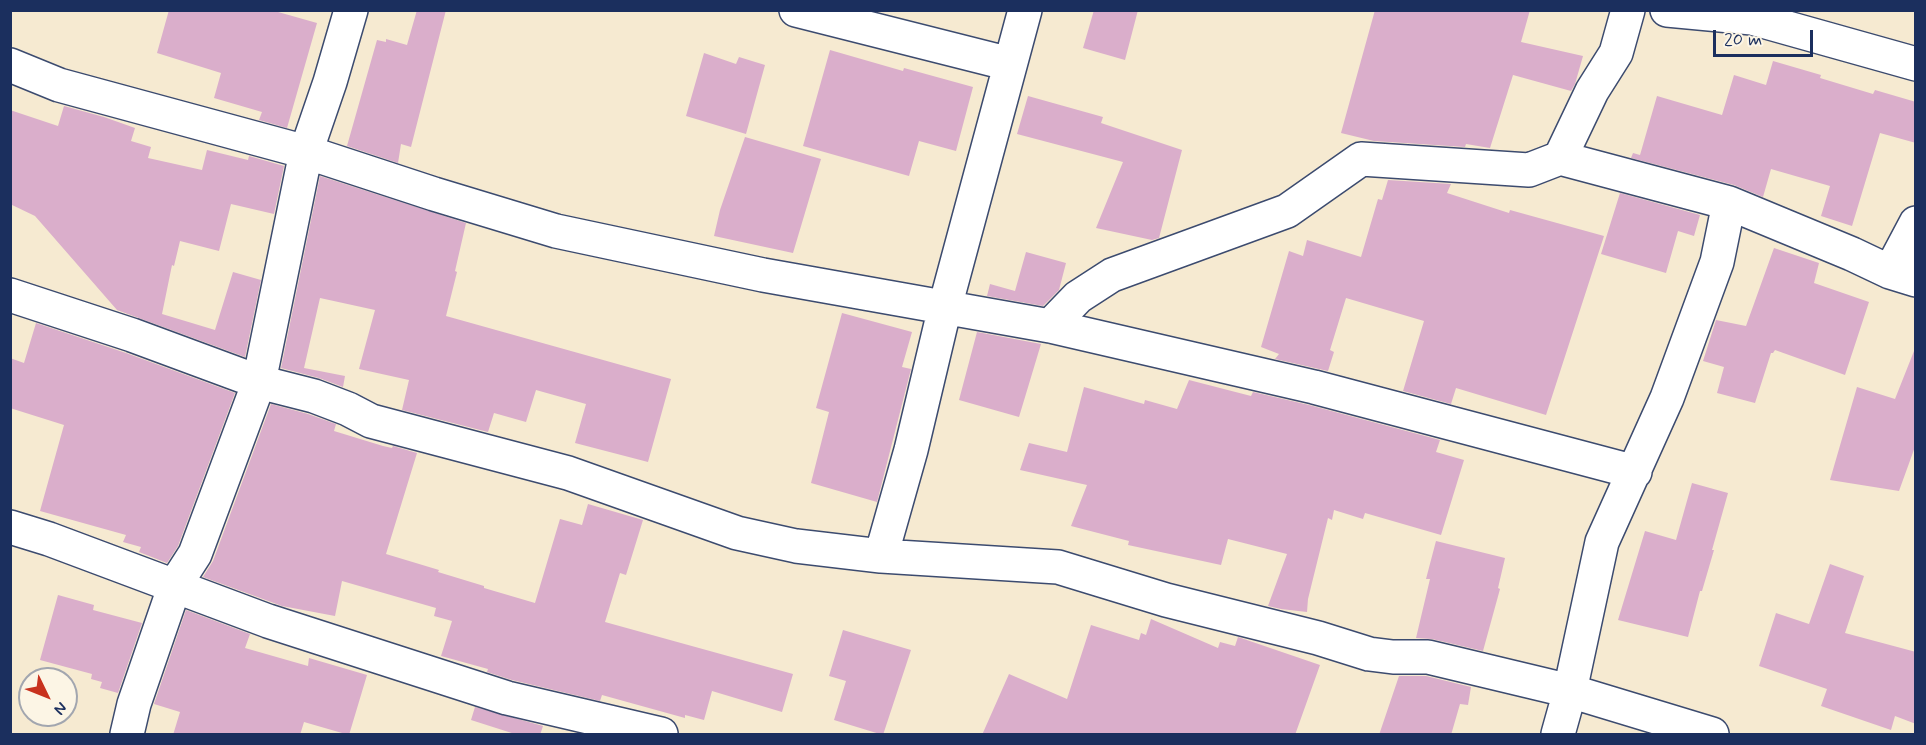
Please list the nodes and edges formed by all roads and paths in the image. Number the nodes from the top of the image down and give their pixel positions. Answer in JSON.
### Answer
{"nodes":[{"id":1,"x":351,"y":10,"type":"edge"},
{"id":2,"x":795,"y":10,"type":"edge"},
{"id":3,"x":1024,"y":10,"type":"edge"},
{"id":4,"x":1628,"y":10,"type":"edge"},
{"id":5,"x":1668,"y":10,"type":"edge"},
{"id":6,"x":1010,"y":64,"type":"junction"},
{"id":7,"x":1916,"y":64,"type":"edge"},
{"id":8,"x":10,"y":65,"type":"edge"},
{"id":9,"x":306,"y":152,"type":"junction"},
{"id":10,"x":1560,"y":158,"type":"junction"},
{"id":11,"x":1729,"y":203,"type":"junction"},
{"id":12,"x":1916,"y":223,"type":"edge"},
{"id":13,"x":1903,"y":276,"type":"edge"},
{"id":14,"x":10,"y":295,"type":"edge"},
{"id":15,"x":945,"y":307,"type":"junction"},
{"id":16,"x":1050,"y":326,"type":"junction"},
{"id":17,"x":259,"y":382,"type":"junction"},
{"id":18,"x":1635,"y":472,"type":"junction"},
{"id":19,"x":10,"y":527,"type":"edge"},
{"id":20,"x":881,"y":556,"type":"junction"},
{"id":21,"x":175,"y":585,"type":"junction"},
{"id":22,"x":1570,"y":691,"type":"junction"},
{"id":23,"x":127,"y":735,"type":"edge"},
{"id":24,"x":662,"y":735,"type":"edge"},
{"id":25,"x":1558,"y":735,"type":"edge"},
{"id":26,"x":1712,"y":735,"type":"edge"}],
"edges":[{"from":1,"to":9,"type":"street"},
{"from":2,"to":6,"type":"street"},
{"from":3,"to":6,"type":"street"},
{"from":4,"to":10,"type":"street"},
{"from":5,"to":7,"type":"street"},
{"from":6,"to":15,"type":"street"},
{"from":8,"to":9,"type":"street"},
{"from":9,"to":15,"type":"street"},
{"from":9,"to":17,"type":"street"},
{"from":10,"to":11,"type":"street"},
{"from":10,"to":16,"type":"street"},
{"from":11,"to":13,"type":"street"},
{"from":11,"to":18,"type":"street"},
{"from":12,"to":13,"type":"street"},
{"from":14,"to":17,"type":"street"},
{"from":15,"to":16,"type":"street"},
{"from":15,"to":20,"type":"street"},
{"from":16,"to":18,"type":"street"},
{"from":17,"to":20,"type":"street"},
{"from":17,"to":21,"type":"street"},
{"from":18,"to":22,"type":"street"},
{"from":19,"to":21,"type":"street"},
{"from":20,"to":22,"type":"street"},
{"from":21,"to":23,"type":"street"},
{"from":21,"to":24,"type":"street"},
{"from":22,"to":25,"type":"street"},
{"from":22,"to":26,"type":"street"}]}
